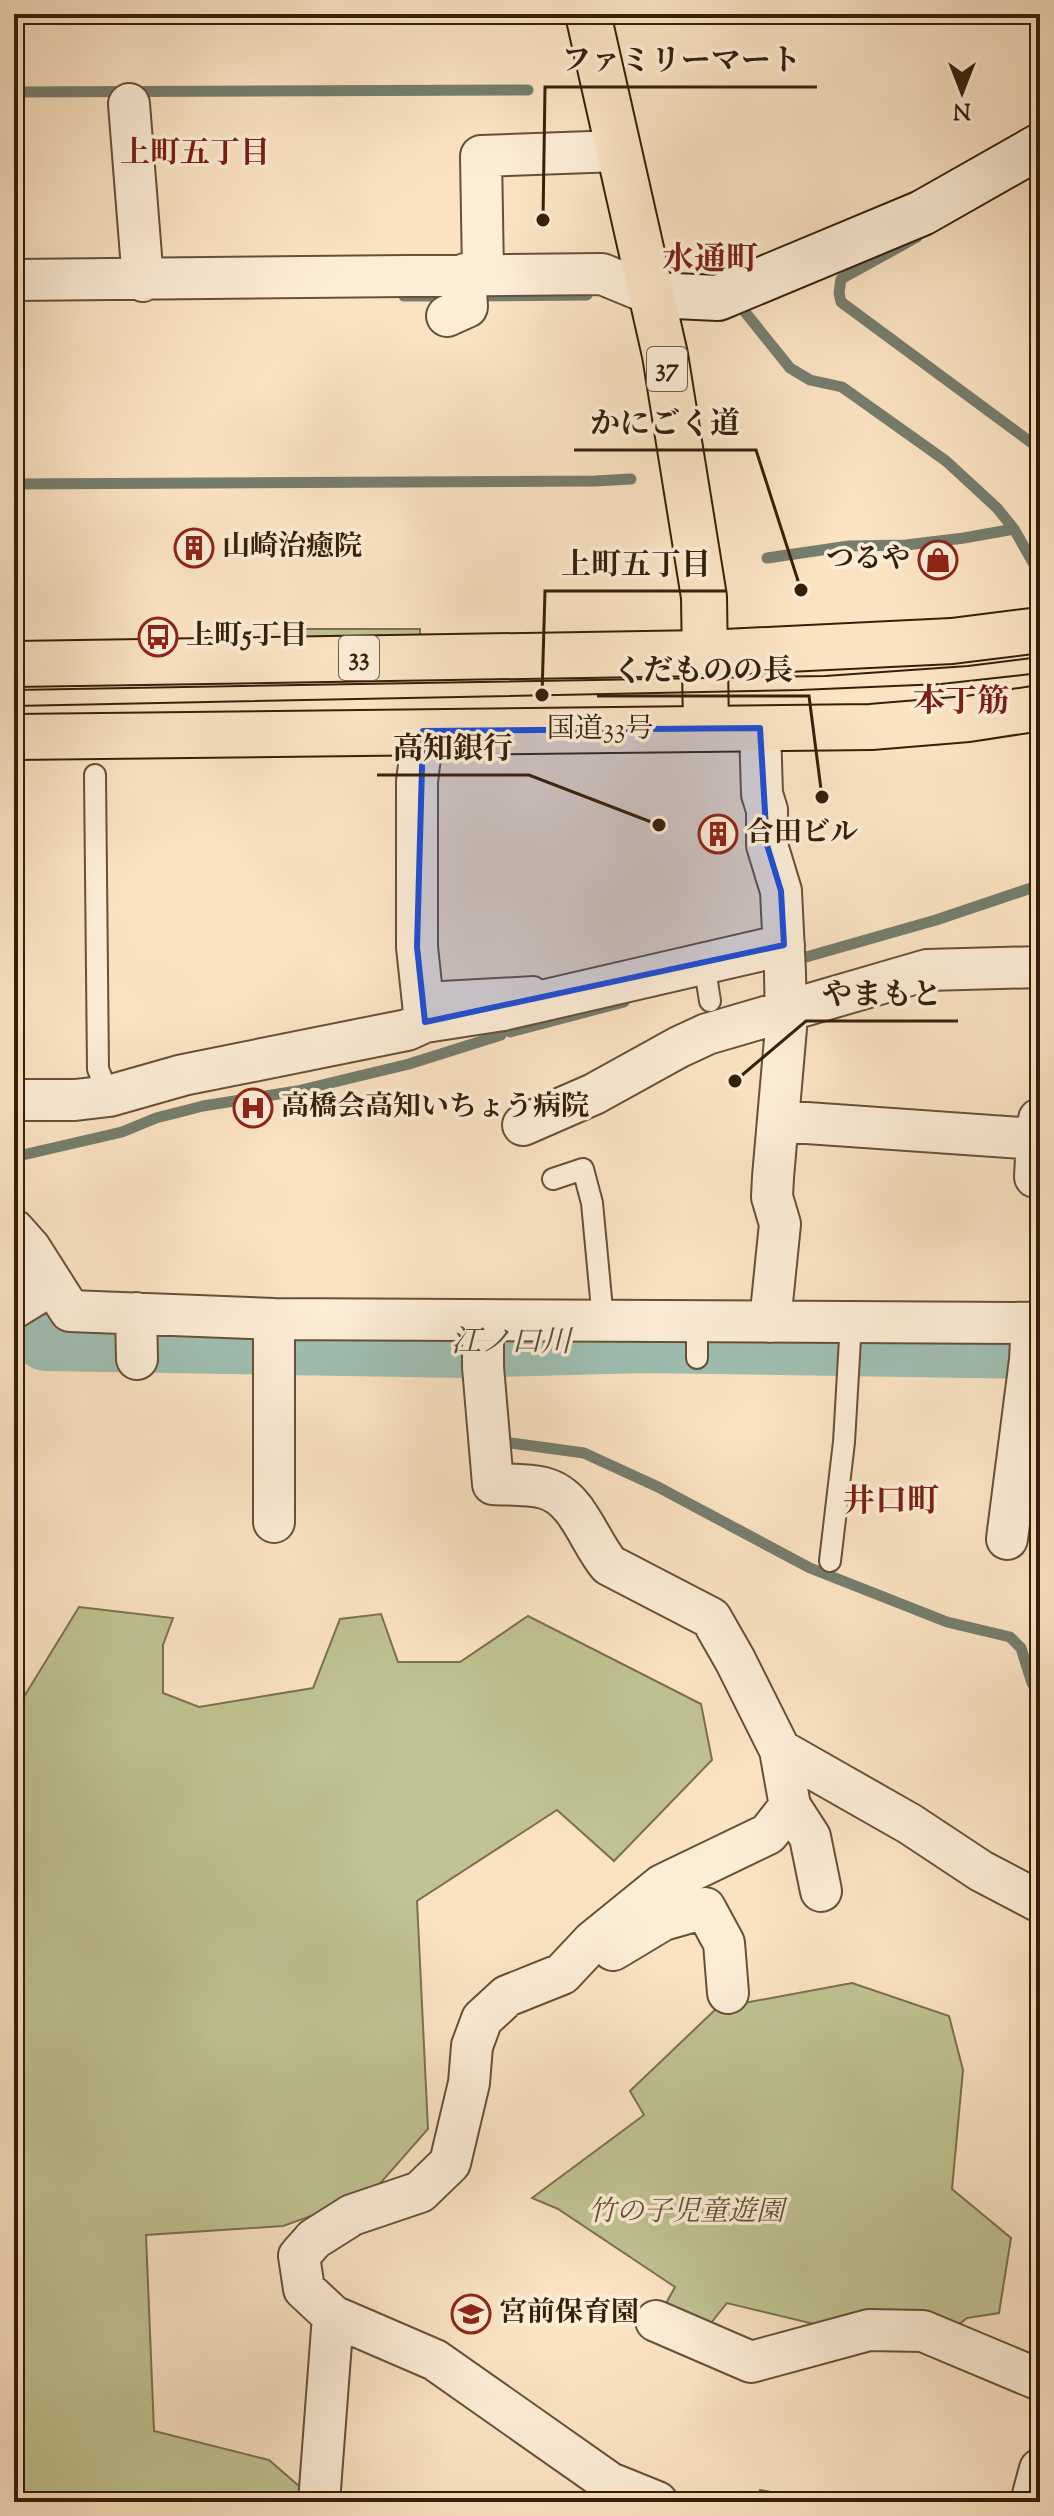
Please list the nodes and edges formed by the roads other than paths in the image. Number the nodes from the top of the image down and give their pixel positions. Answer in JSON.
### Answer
{"nodes":[{"id":1,"x":588,"y":14,"type":"edge"},
{"id":2,"x":129,"y":104,"type":"dead end"},
{"id":3,"x":1040,"y":146,"type":"edge"},
{"id":4,"x":618,"y":151,"type":"junction"},
{"id":5,"x":14,"y":280,"type":"edge"},
{"id":6,"x":143,"y":281,"type":"junction"},
{"id":7,"x":466,"y":292,"type":"junction"},
{"id":8,"x":653,"y":295,"type":"junction"},
{"id":9,"x":1040,"y":630,"type":"edge"},
{"id":10,"x":705,"y":653,"type":"junction"},
{"id":11,"x":14,"y":664,"type":"edge"},
{"id":12,"x":1040,"y":708,"type":"edge"},
{"id":13,"x":760,"y":728,"type":"junction"},
{"id":14,"x":706,"y":729,"type":"junction"},
{"id":15,"x":423,"y":731,"type":"junction"},
{"id":16,"x":14,"y":737,"type":"edge"},
{"id":17,"x":95,"y":775,"type":"dead end"},
{"id":18,"x":784,"y":956,"type":"junction"},
{"id":19,"x":1040,"y":967,"type":"edge"},
{"id":20,"x":538,"y":987,"type":"dead end"},
{"id":21,"x":424,"y":1007,"type":"junction"},
{"id":22,"x":786,"y":1012,"type":"junction"},
{"id":23,"x":109,"y":1096,"type":"junction"},
{"id":24,"x":14,"y":1100,"type":"edge"},
{"id":25,"x":778,"y":1121,"type":"junction"},
{"id":26,"x":523,"y":1125,"type":"dead end"},
{"id":27,"x":1037,"y":1145,"type":"edge"},
{"id":28,"x":553,"y":1179,"type":"dead end"},
{"id":29,"x":14,"y":1230,"type":"edge"},
{"id":30,"x":37,"y":1294,"type":"edge"},
{"id":31,"x":603,"y":1320,"type":"junction"},
{"id":32,"x":770,"y":1322,"type":"junction"},
{"id":33,"x":1033,"y":1335,"type":"edge"},
{"id":34,"x":274,"y":1336,"type":"junction"},
{"id":35,"x":483,"y":1340,"type":"junction"},
{"id":36,"x":850,"y":1342,"type":"junction"},
{"id":37,"x":274,"y":1522,"type":"dead end"},
{"id":38,"x":1007,"y":1539,"type":"dead end"},
{"id":39,"x":830,"y":1561,"type":"dead end"},
{"id":40,"x":780,"y":1750,"type":"junction"},
{"id":41,"x":790,"y":1806,"type":"junction"},
{"id":42,"x":821,"y":1891,"type":"dead end"},
{"id":43,"x":1040,"y":1902,"type":"edge"},
{"id":44,"x":593,"y":1941,"type":"junction"},
{"id":45,"x":728,"y":1993,"type":"dead end"},
{"id":46,"x":333,"y":2316,"type":"junction"},
{"id":47,"x":656,"y":2321,"type":"dead end"},
{"id":48,"x":1040,"y":2380,"type":"edge"},
{"id":49,"x":650,"y":2500,"type":"edge"},
{"id":50,"x":319,"y":2502,"type":"edge"}],
"edges":[{"from":1,"to":4,"type":"main road","number":"37"},
{"from":2,"to":6,"type":"street"},
{"from":3,"to":8,"type":"street"},
{"from":4,"to":7,"type":"street"},
{"from":4,"to":8,"type":"main road","number":"37"},
{"from":5,"to":6,"type":"street"},
{"from":6,"to":7,"type":"street"},
{"from":7,"to":8,"type":"street"},
{"from":8,"to":10,"type":"main road","number":"37"},
{"from":9,"to":10,"type":"main road","number":"33"},
{"from":10,"to":11,"type":"main road","number":"33"},
{"from":10,"to":14,"type":"main road","number":"37"},
{"from":12,"to":13,"type":"main road","name":"国道33号"},
{"from":13,"to":14,"type":"main road","name":"国道33号"},
{"from":13,"to":18,"type":"street"},
{"from":14,"to":15,"type":"main road","name":"国道33号"},
{"from":15,"to":16,"type":"main road","name":"国道33号"},
{"from":15,"to":21,"type":"street"},
{"from":17,"to":23,"type":"lane"},
{"from":18,"to":21,"type":"street"},
{"from":18,"to":22,"type":"street"},
{"from":19,"to":22,"type":"street"},
{"from":20,"to":21,"type":"lane"},
{"from":21,"to":23,"type":"street"},
{"from":22,"to":25,"type":"street"},
{"from":22,"to":26,"type":"street"},
{"from":23,"to":24,"type":"street"},
{"from":25,"to":27,"type":"street"},
{"from":25,"to":32,"type":"street"},
{"from":28,"to":31,"type":"lane"},
{"from":29,"to":30,"type":"street"},
{"from":30,"to":34,"type":"street"},
{"from":31,"to":32,"type":"street"},
{"from":31,"to":35,"type":"street"},
{"from":32,"to":36,"type":"street"},
{"from":33,"to":36,"type":"street"},
{"from":33,"to":38,"type":"street"},
{"from":34,"to":35,"type":"street"},
{"from":34,"to":37,"type":"street"},
{"from":35,"to":40,"type":"street"},
{"from":36,"to":39,"type":"lane"},
{"from":40,"to":41,"type":"street"},
{"from":40,"to":43,"type":"street"},
{"from":41,"to":42,"type":"street"},
{"from":41,"to":44,"type":"street"},
{"from":44,"to":45,"type":"street"},
{"from":44,"to":46,"type":"street"},
{"from":46,"to":49,"type":"street"},
{"from":46,"to":50,"type":"street"},
{"from":47,"to":48,"type":"street"}]}
